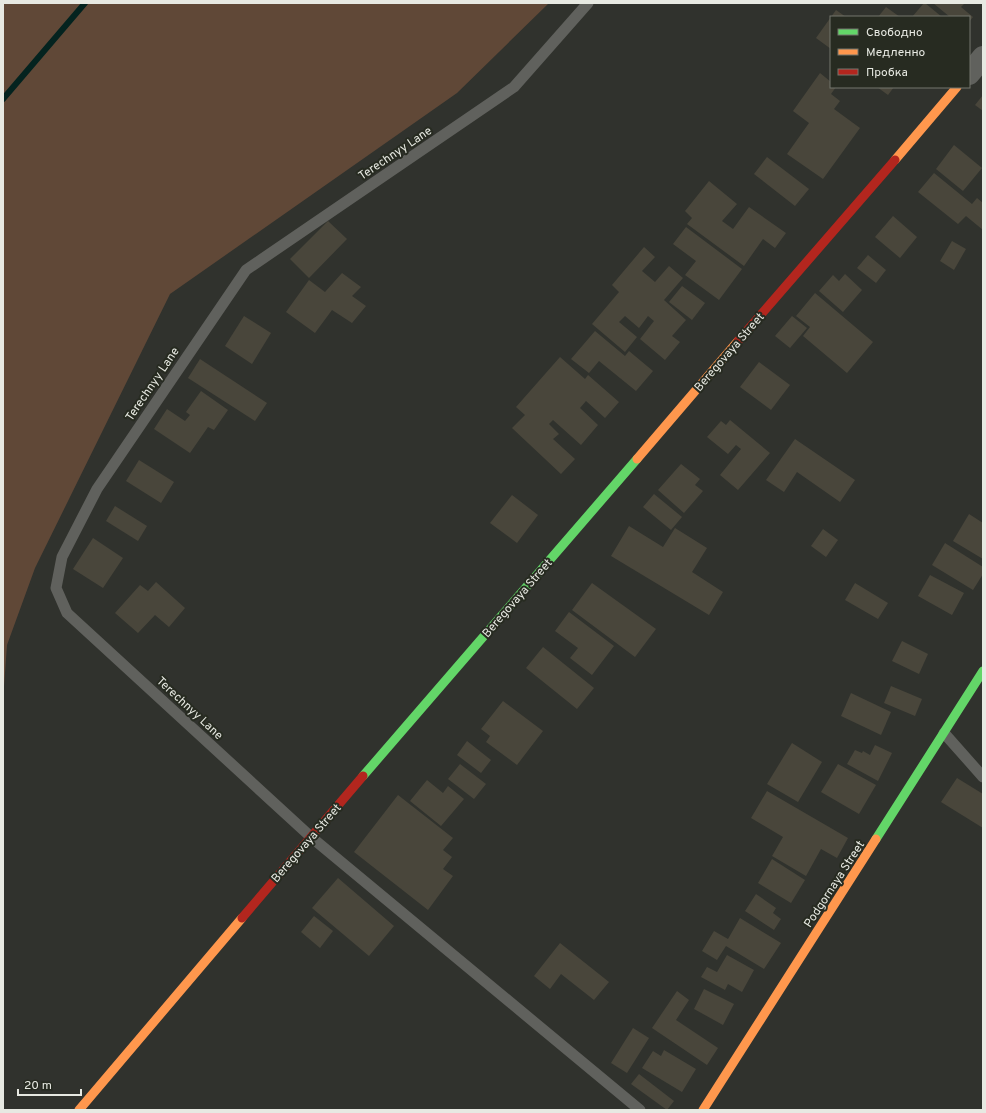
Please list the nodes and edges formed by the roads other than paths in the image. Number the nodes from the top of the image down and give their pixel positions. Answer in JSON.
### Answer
{"nodes":[{"id":1,"x":588,"y":3,"type":"edge"},
{"id":2,"x":983,"y":57,"type":"edge"},
{"id":3,"x":970,"y":73,"type":"edge"},
{"id":4,"x":956,"y":88,"type":"edge"},
{"id":5,"x":983,"y":671,"type":"edge"},
{"id":6,"x":944,"y":733,"type":"junction"},
{"id":7,"x":983,"y":777,"type":"edge"},
{"id":8,"x":311,"y":837,"type":"junction"},
{"id":9,"x":79,"y":1110,"type":"edge"},
{"id":10,"x":640,"y":1110,"type":"edge"},
{"id":11,"x":703,"y":1110,"type":"edge"}],
"edges":[{"from":1,"to":8,"type":"lane","name":"Terechnyy Lane"},
{"from":2,"to":3,"type":"street"},
{"from":4,"to":8,"type":"street","name":"Beregovaya Street"},
{"from":5,"to":6,"type":"street","name":"Podgornaya Street"},
{"from":6,"to":7,"type":"lane"},
{"from":6,"to":11,"type":"street","name":"Podgornaya Street"},
{"from":8,"to":9,"type":"street","name":"Beregovaya Street"},
{"from":8,"to":10,"type":"lane","name":"Terechnyy Lane"}]}
